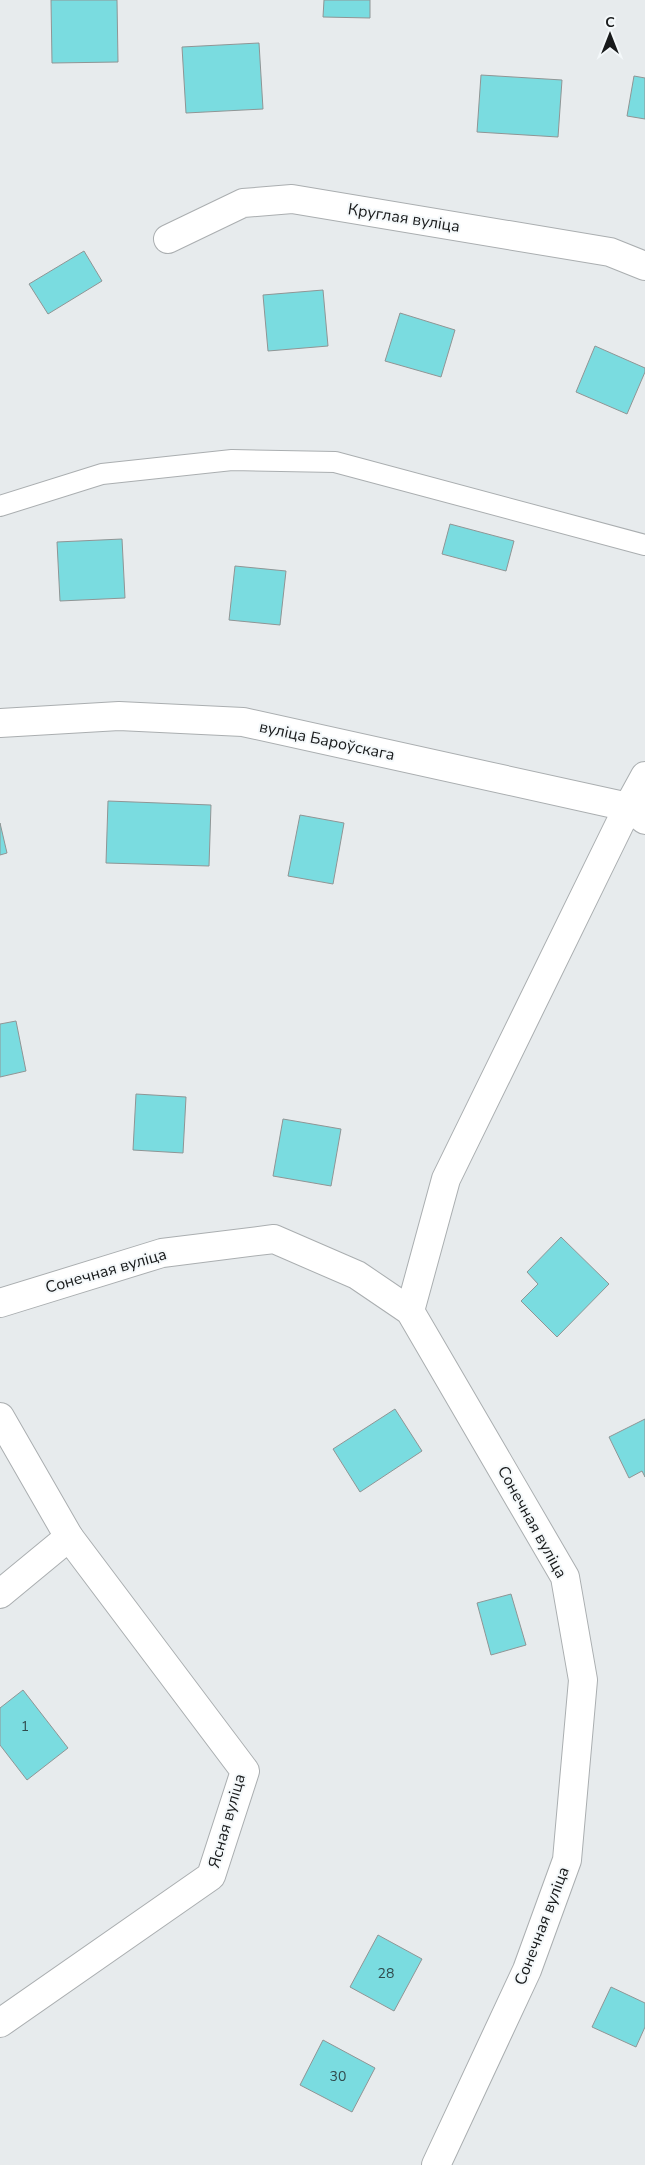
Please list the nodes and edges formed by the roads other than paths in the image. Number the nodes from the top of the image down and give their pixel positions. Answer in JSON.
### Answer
{"nodes":[{"id":1,"x":168,"y":239,"type":"dead end"},
{"id":2,"x":610,"y":252,"type":"junction"},
{"id":3,"x":645,"y":254,"type":"edge"},
{"id":4,"x":645,"y":266,"type":"edge"},
{"id":5,"x":0,"y":506,"type":"edge"},
{"id":6,"x":645,"y":544,"type":"edge"},
{"id":7,"x":0,"y":723,"type":"edge"},
{"id":8,"x":645,"y":776,"type":"edge"},
{"id":9,"x":636,"y":813,"type":"edge"},
{"id":10,"x":0,"y":1303,"type":"edge"},
{"id":11,"x":410,"y":1311,"type":"junction"},
{"id":12,"x":0,"y":1417,"type":"edge"},
{"id":13,"x":69,"y":1537,"type":"junction"},
{"id":14,"x":0,"y":1594,"type":"edge"},
{"id":15,"x":0,"y":2023,"type":"edge"},
{"id":16,"x":436,"y":2165,"type":"edge"}],
"edges":[{"from":1,"to":2,"type":"street","name":"Круглая вуліца"},
{"from":2,"to":3,"type":"street"},
{"from":2,"to":4,"type":"street","name":"Круглая вуліца"},
{"from":5,"to":6,"type":"lane"},
{"from":7,"to":9,"type":"street","name":"вуліца Бароўскага"},
{"from":8,"to":9,"type":"street"},
{"from":9,"to":11,"type":"street"},
{"from":10,"to":11,"type":"street","name":"Сонечная вуліца"},
{"from":11,"to":16,"type":"street","name":"Сонечная вуліца"},
{"from":12,"to":13,"type":"street"},
{"from":13,"to":14,"type":"street"},
{"from":13,"to":15,"type":"street","name":"Ясная вуліца"}]}
